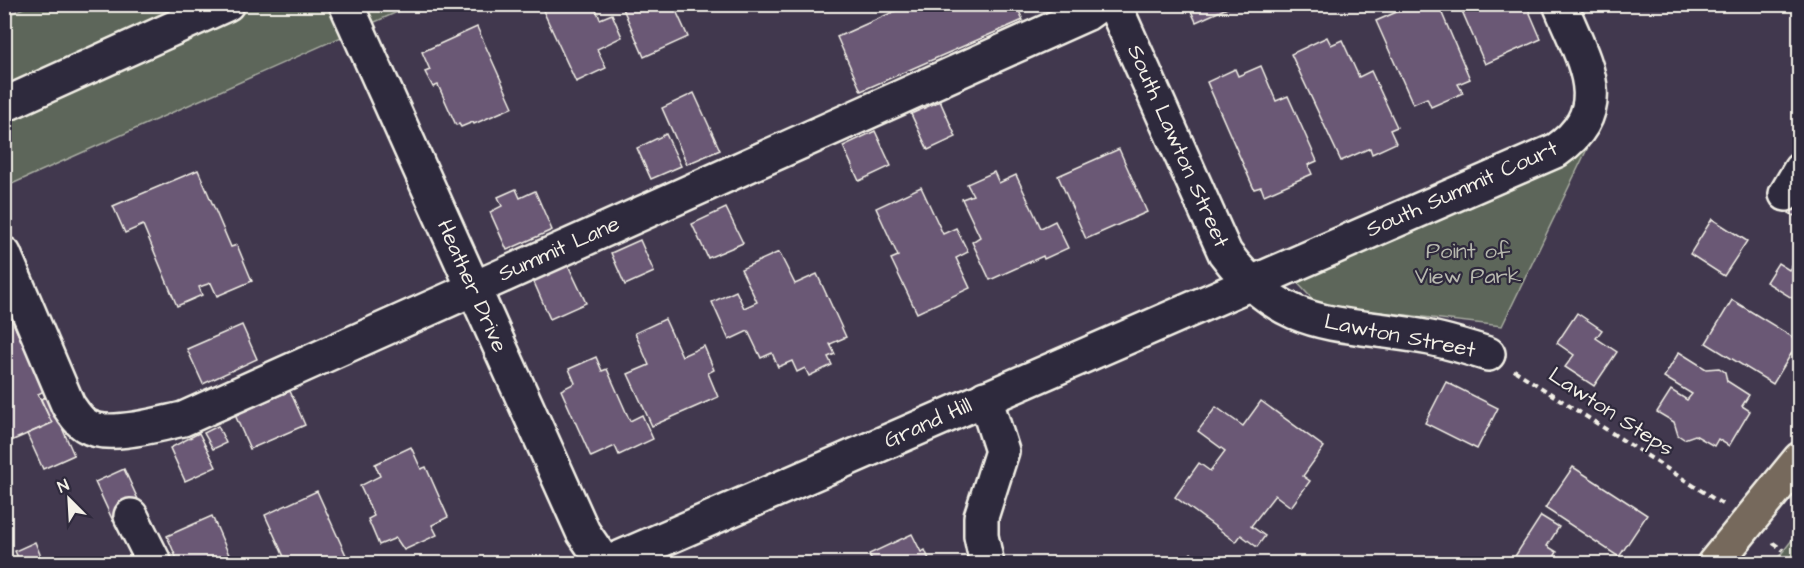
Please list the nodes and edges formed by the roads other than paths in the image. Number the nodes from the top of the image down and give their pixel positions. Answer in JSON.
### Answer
{"nodes":[{"id":1,"x":227,"y":4,"type":"edge"},
{"id":2,"x":346,"y":4,"type":"edge"},
{"id":3,"x":1101,"y":4,"type":"edge"},
{"id":4,"x":1114,"y":4,"type":"edge"},
{"id":5,"x":1560,"y":4,"type":"edge"},
{"id":6,"x":4,"y":105,"type":"edge"},
{"id":7,"x":4,"y":254,"type":"edge"},
{"id":8,"x":1250,"y":282,"type":"junction"},
{"id":9,"x":472,"y":288,"type":"junction"},
{"id":10,"x":1488,"y":354,"type":"road end"},
{"id":11,"x":985,"y":398,"type":"junction"},
{"id":12,"x":1800,"y":459,"type":"edge"},
{"id":13,"x":131,"y":516,"type":"dead end"},
{"id":14,"x":155,"y":564,"type":"edge"},
{"id":15,"x":606,"y":564,"type":"edge"},
{"id":16,"x":987,"y":564,"type":"edge"},
{"id":17,"x":1714,"y":564,"type":"edge"}],
"edges":[{"from":1,"to":6,"type":"street"},
{"from":2,"to":9,"type":"street","name":"Heather Drive"},
{"from":3,"to":9,"type":"street","name":"Summit Lane"},
{"from":4,"to":8,"type":"street","name":"South Lawton Street"},
{"from":5,"to":8,"type":"street","name":"South Summit Court"},
{"from":7,"to":9,"type":"street","name":"Summit Lane"},
{"from":8,"to":10,"type":"street","name":"Lawton Street"},
{"from":8,"to":11,"type":"street","name":"Grand Hill"},
{"from":9,"to":15,"type":"street","name":"Heather Drive"},
{"from":11,"to":15,"type":"street","name":"Grand Hill"},
{"from":11,"to":16,"type":"street"},
{"from":12,"to":17,"type":"main road"},
{"from":13,"to":14,"type":"street"}]}
